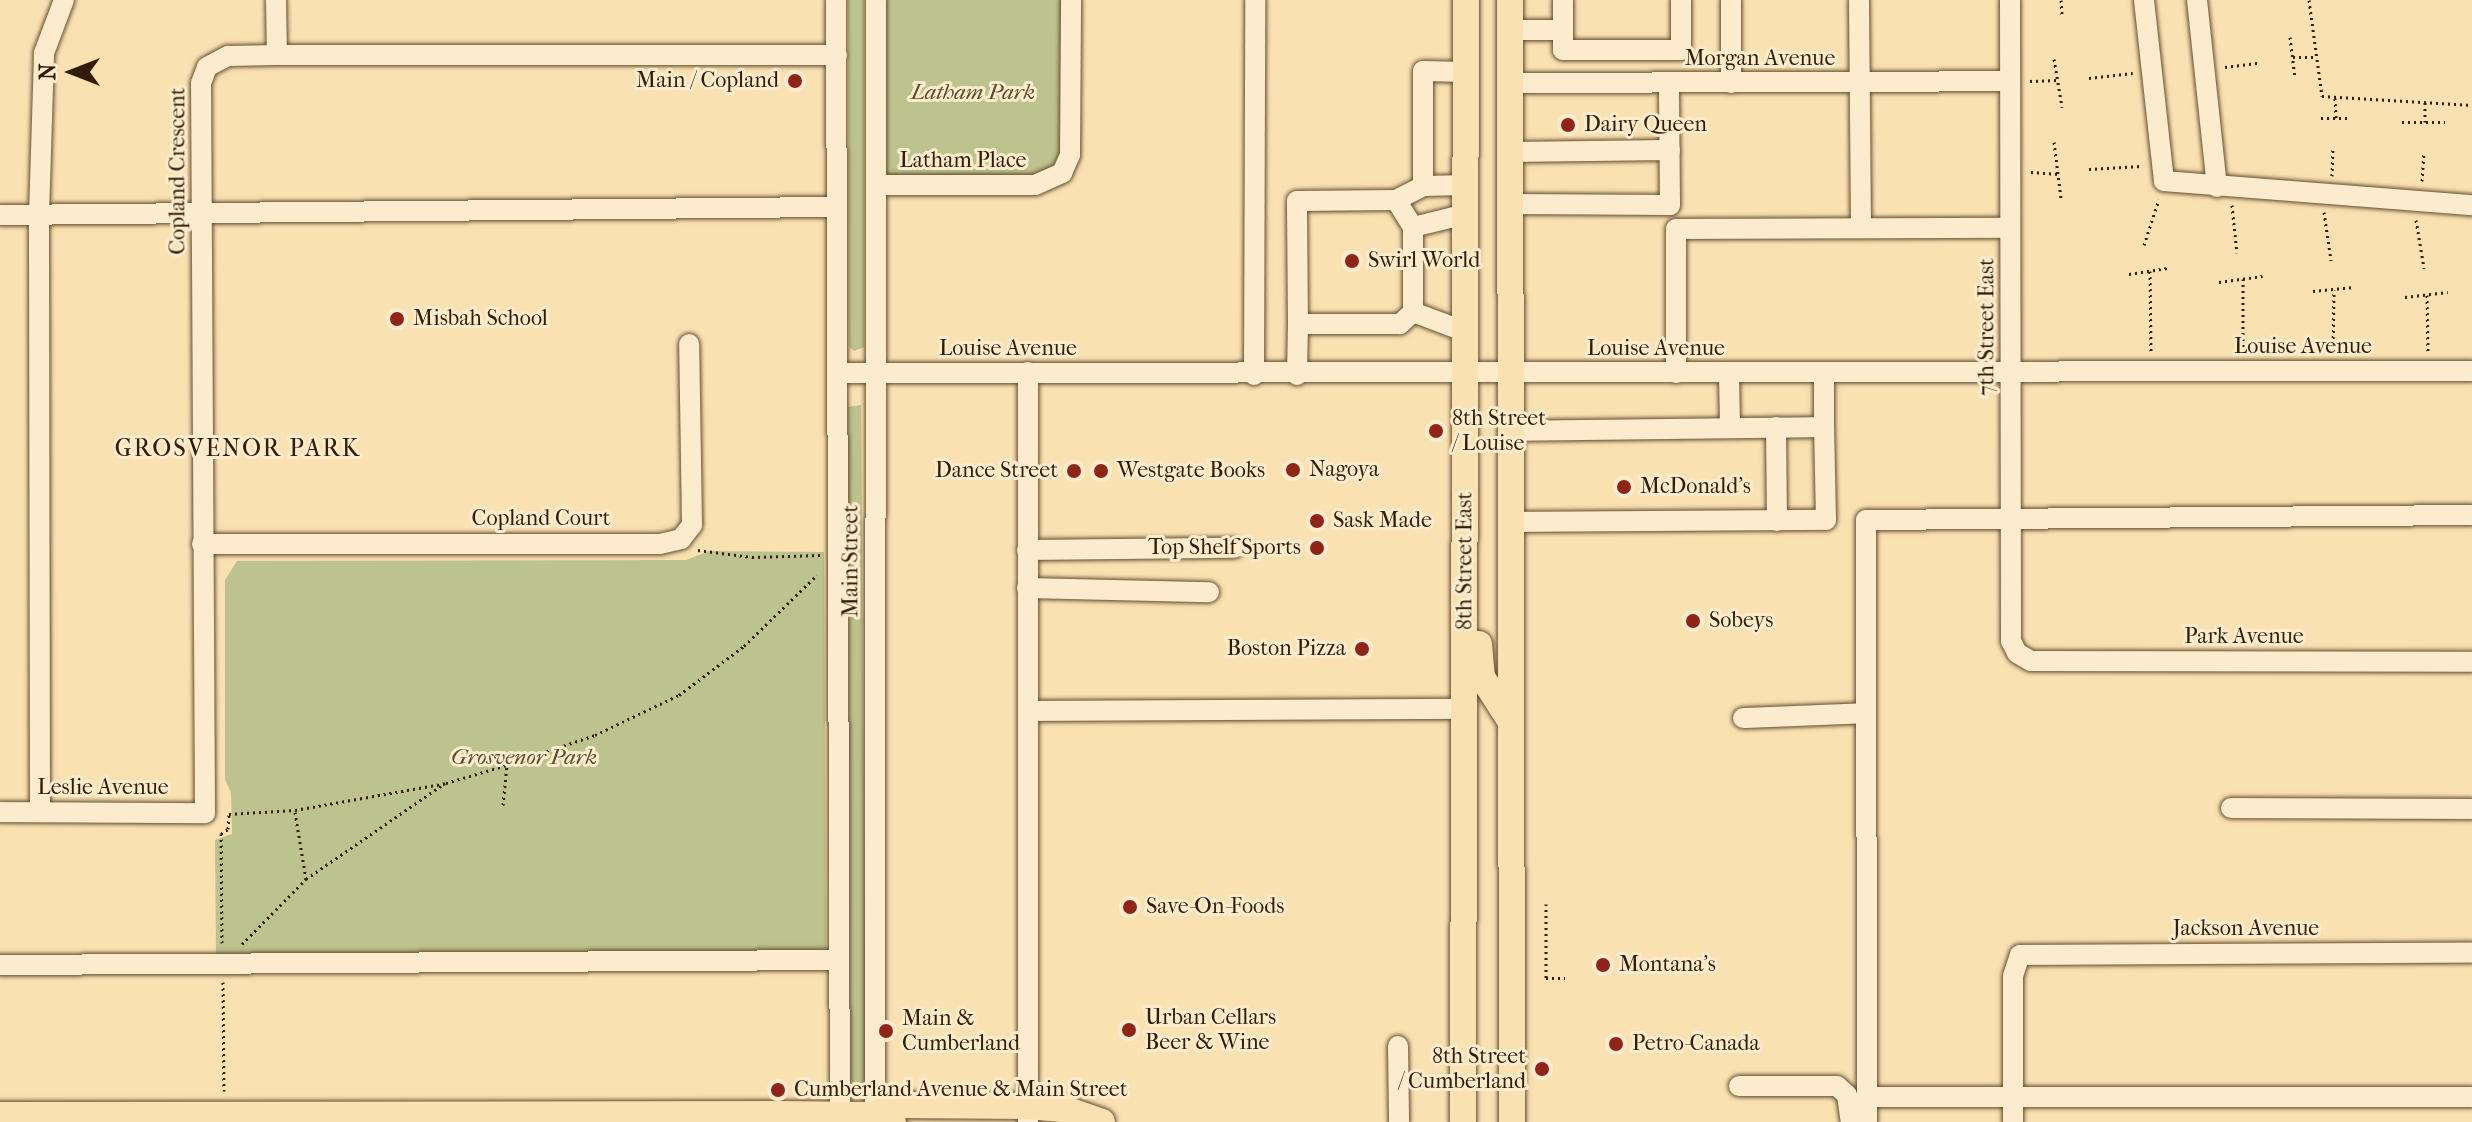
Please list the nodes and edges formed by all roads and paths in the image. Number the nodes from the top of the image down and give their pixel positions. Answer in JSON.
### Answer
{"nodes":[{"id":1,"x":64,"y":0,"type":"edge"},
{"id":2,"x":276,"y":0,"type":"edge"},
{"id":3,"x":836,"y":0,"type":"edge"},
{"id":4,"x":876,"y":0,"type":"edge"},
{"id":5,"x":1071,"y":0,"type":"edge"},
{"id":6,"x":1255,"y":0,"type":"edge"},
{"id":7,"x":1466,"y":0,"type":"edge"},
{"id":8,"x":1510,"y":0,"type":"edge"},
{"id":9,"x":1563,"y":0,"type":"edge"},
{"id":10,"x":1681,"y":0,"type":"edge"},
{"id":11,"x":1731,"y":0,"type":"edge"},
{"id":12,"x":1859,"y":0,"type":"edge"},
{"id":13,"x":2010,"y":0,"type":"edge"},
{"id":14,"x":2061,"y":0,"type":"edge"},
{"id":15,"x":2144,"y":0,"type":"edge"},
{"id":16,"x":2197,"y":0,"type":"edge"},
{"id":17,"x":2309,"y":0,"type":"edge"},
{"id":18,"x":2062,"y":15,"type":"dead end"},
{"id":19,"x":1510,"y":30,"type":"junction"},
{"id":20,"x":1563,"y":30,"type":"junction"},
{"id":21,"x":2290,"y":37,"type":"dead end"},
{"id":22,"x":1607,"y":50,"type":"junction"},
{"id":23,"x":277,"y":55,"type":"junction"},
{"id":24,"x":837,"y":55,"type":"junction"},
{"id":25,"x":2293,"y":57,"type":"junction"},
{"id":26,"x":2317,"y":57,"type":"junction"},
{"id":27,"x":2054,"y":59,"type":"dead end"},
{"id":28,"x":2259,"y":63,"type":"dead end"},
{"id":29,"x":2154,"y":70,"type":"junction"},
{"id":30,"x":2205,"y":70,"type":"junction"},
{"id":31,"x":1466,"y":72,"type":"junction"},
{"id":32,"x":2089,"y":78,"type":"dead end"},
{"id":33,"x":2295,"y":78,"type":"dead end"},
{"id":34,"x":2058,"y":80,"type":"junction"},
{"id":35,"x":2020,"y":81,"type":"junction"},
{"id":36,"x":1859,"y":82,"type":"junction"},
{"id":37,"x":1510,"y":83,"type":"junction"},
{"id":38,"x":1607,"y":83,"type":"junction"},
{"id":39,"x":1669,"y":83,"type":"junction"},
{"id":40,"x":1731,"y":83,"type":"junction"},
{"id":41,"x":2335,"y":96,"type":"junction"},
{"id":42,"x":2425,"y":102,"type":"junction"},
{"id":43,"x":2472,"y":105,"type":"edge"},
{"id":44,"x":2062,"y":107,"type":"dead end"},
{"id":45,"x":2321,"y":118,"type":"dead end"},
{"id":46,"x":2336,"y":118,"type":"junction"},
{"id":47,"x":2349,"y":118,"type":"dead end"},
{"id":48,"x":2402,"y":122,"type":"dead end"},
{"id":49,"x":2425,"y":122,"type":"junction"},
{"id":50,"x":2445,"y":122,"type":"dead end"},
{"id":51,"x":2054,"y":142,"type":"dead end"},
{"id":52,"x":2333,"y":148,"type":"dead end"},
{"id":53,"x":1670,"y":150,"type":"junction"},
{"id":54,"x":1510,"y":152,"type":"junction"},
{"id":55,"x":2424,"y":152,"type":"dead end"},
{"id":56,"x":2089,"y":169,"type":"dead end"},
{"id":57,"x":2031,"y":172,"type":"dead end"},
{"id":58,"x":2163,"y":173,"type":"junction"},
{"id":59,"x":2058,"y":174,"type":"junction"},
{"id":60,"x":877,"y":185,"type":"junction"},
{"id":61,"x":1466,"y":185,"type":"junction"},
{"id":62,"x":1423,"y":186,"type":"junction"},
{"id":63,"x":2224,"y":188,"type":"junction"},
{"id":64,"x":2326,"y":196,"type":"junction"},
{"id":65,"x":2061,"y":198,"type":"dead end"},
{"id":66,"x":1396,"y":200,"type":"junction"},
{"id":67,"x":2417,"y":202,"type":"junction"},
{"id":68,"x":1510,"y":204,"type":"junction"},
{"id":69,"x":2472,"y":205,"type":"edge"},
{"id":70,"x":837,"y":207,"type":"junction"},
{"id":71,"x":202,"y":213,"type":"junction"},
{"id":72,"x":1466,"y":214,"type":"junction"},
{"id":73,"x":0,"y":215,"type":"edge"},
{"id":74,"x":39,"y":215,"type":"junction"},
{"id":75,"x":1413,"y":227,"type":"junction"},
{"id":76,"x":1861,"y":227,"type":"junction"},
{"id":77,"x":2010,"y":228,"type":"junction"},
{"id":78,"x":2144,"y":245,"type":"dead end"},
{"id":79,"x":2237,"y":253,"type":"dead end"},
{"id":80,"x":2331,"y":260,"type":"dead end"},
{"id":81,"x":2168,"y":268,"type":"dead end"},
{"id":82,"x":2424,"y":268,"type":"dead end"},
{"id":83,"x":2150,"y":271,"type":"junction"},
{"id":84,"x":2129,"y":274,"type":"dead end"},
{"id":85,"x":2263,"y":276,"type":"dead end"},
{"id":86,"x":2243,"y":279,"type":"junction"},
{"id":87,"x":2219,"y":282,"type":"dead end"},
{"id":88,"x":2354,"y":287,"type":"dead end"},
{"id":89,"x":2334,"y":290,"type":"junction"},
{"id":90,"x":2313,"y":291,"type":"dead end"},
{"id":91,"x":2448,"y":292,"type":"dead end"},
{"id":92,"x":2427,"y":295,"type":"junction"},
{"id":93,"x":2405,"y":297,"type":"dead end"},
{"id":94,"x":1413,"y":312,"type":"junction"},
{"id":95,"x":1298,"y":324,"type":"junction"},
{"id":96,"x":1466,"y":332,"type":"junction"},
{"id":97,"x":689,"y":344,"type":"dead end"},
{"id":98,"x":2243,"y":353,"type":"dead end"},
{"id":99,"x":2428,"y":353,"type":"dead end"},
{"id":100,"x":2151,"y":354,"type":"dead end"},
{"id":101,"x":2333,"y":355,"type":"dead end"},
{"id":102,"x":2472,"y":371,"type":"edge"},
{"id":103,"x":1028,"y":372,"type":"junction"},
{"id":104,"x":839,"y":373,"type":"junction"},
{"id":105,"x":874,"y":373,"type":"junction"},
{"id":106,"x":1676,"y":373,"type":"junction"},
{"id":107,"x":1510,"y":374,"type":"junction"},
{"id":108,"x":1729,"y":374,"type":"junction"},
{"id":109,"x":1824,"y":374,"type":"junction"},
{"id":110,"x":2011,"y":374,"type":"junction"},
{"id":111,"x":1254,"y":375,"type":"junction"},
{"id":112,"x":1297,"y":375,"type":"junction"},
{"id":113,"x":1466,"y":375,"type":"junction"},
{"id":114,"x":1776,"y":427,"type":"junction"},
{"id":115,"x":1824,"y":427,"type":"junction"},
{"id":116,"x":1730,"y":428,"type":"junction"},
{"id":117,"x":1510,"y":431,"type":"junction"},
{"id":118,"x":2472,"y":515,"type":"edge"},
{"id":119,"x":2011,"y":518,"type":"junction"},
{"id":120,"x":1777,"y":521,"type":"junction"},
{"id":121,"x":1510,"y":522,"type":"junction"},
{"id":122,"x":202,"y":544,"type":"junction"},
{"id":123,"x":1466,"y":546,"type":"junction"},
{"id":124,"x":1234,"y":548,"type":"dead end"},
{"id":125,"x":1027,"y":550,"type":"junction"},
{"id":126,"x":701,"y":552,"type":"dead end"},
{"id":127,"x":826,"y":555,"type":"dead end"},
{"id":128,"x":827,"y":566,"type":"dead end"},
{"id":129,"x":1027,"y":588,"type":"junction"},
{"id":130,"x":1209,"y":592,"type":"dead end"},
{"id":131,"x":2017,"y":653,"type":"joint"},
{"id":132,"x":2472,"y":662,"type":"edge"},
{"id":133,"x":1465,"y":709,"type":"junction"},
{"id":134,"x":1028,"y":711,"type":"junction"},
{"id":135,"x":1866,"y":713,"type":"junction"},
{"id":136,"x":1743,"y":718,"type":"dead end"},
{"id":137,"x":1509,"y":719,"type":"junction"},
{"id":138,"x":507,"y":765,"type":"junction"},
{"id":139,"x":446,"y":783,"type":"junction"},
{"id":140,"x":503,"y":805,"type":"dead end"},
{"id":141,"x":2231,"y":808,"type":"dead end"},
{"id":142,"x":2472,"y":809,"type":"edge"},
{"id":143,"x":295,"y":810,"type":"junction"},
{"id":144,"x":40,"y":811,"type":"junction"},
{"id":145,"x":0,"y":812,"type":"edge"},
{"id":146,"x":205,"y":813,"type":"joint"},
{"id":147,"x":306,"y":879,"type":"junction"},
{"id":148,"x":1546,"y":904,"type":"dead end"},
{"id":149,"x":2472,"y":953,"type":"edge"},
{"id":150,"x":839,"y":960,"type":"junction"},
{"id":151,"x":222,"y":964,"type":"junction"},
{"id":152,"x":0,"y":965,"type":"edge"},
{"id":153,"x":1565,"y":978,"type":"dead end"},
{"id":154,"x":1398,"y":1046,"type":"dead end"},
{"id":155,"x":1739,"y":1086,"type":"dead end"},
{"id":156,"x":1867,"y":1097,"type":"junction"},
{"id":157,"x":2013,"y":1097,"type":"junction"},
{"id":158,"x":2472,"y":1097,"type":"edge"},
{"id":159,"x":1028,"y":1114,"type":"edge"},
{"id":160,"x":0,"y":1115,"type":"edge"},
{"id":161,"x":209,"y":1117,"type":"edge"},
{"id":162,"x":361,"y":1118,"type":"edge"},
{"id":163,"x":521,"y":1118,"type":"edge"},
{"id":164,"x":679,"y":1118,"type":"edge"},
{"id":165,"x":840,"y":1118,"type":"edge"},
{"id":166,"x":1846,"y":1118,"type":"edge"},
{"id":167,"x":40,"y":1119,"type":"edge"},
{"id":168,"x":881,"y":1120,"type":"edge"},
{"id":169,"x":1102,"y":1122,"type":"edge"},
{"id":170,"x":1399,"y":1122,"type":"edge"},
{"id":171,"x":1463,"y":1122,"type":"edge"},
{"id":172,"x":1512,"y":1122,"type":"edge"},
{"id":173,"x":1867,"y":1122,"type":"edge"},
{"id":174,"x":2013,"y":1122,"type":"edge"}],
"edges":[{"from":1,"to":74,"type":"street"},
{"from":2,"to":23,"type":"street"},
{"from":3,"to":24,"type":"street","name":"Main Street"},
{"from":4,"to":60,"type":"street","name":"Main Street"},
{"from":5,"to":60,"type":"street","name":"Latham Place"},
{"from":6,"to":111,"type":"street"},
{"from":7,"to":31,"type":"main road","name":"8th Street East"},
{"from":8,"to":19,"type":"main road","name":"8th Street East"},
{"from":9,"to":20,"type":"street"},
{"from":10,"to":22,"type":"street"},
{"from":11,"to":40,"type":"street"},
{"from":12,"to":36,"type":"street"},
{"from":13,"to":35,"type":"street","name":"7th Street East"},
{"from":14,"to":18,"type":"path"},
{"from":15,"to":29,"type":"street"},
{"from":16,"to":30,"type":"street"},
{"from":17,"to":26,"type":"path"},
{"from":19,"to":20,"type":"street"},
{"from":19,"to":37,"type":"main road","name":"8th Street East"},
{"from":20,"to":22,"type":"street"},
{"from":21,"to":25,"type":"path"},
{"from":22,"to":38,"type":"street"},
{"from":23,"to":24,"type":"street","name":"Copland Crescent"},
{"from":23,"to":71,"type":"street","name":"Copland Crescent"},
{"from":24,"to":70,"type":"street","name":"Main Street"},
{"from":25,"to":26,"type":"path"},
{"from":25,"to":33,"type":"path"},
{"from":26,"to":41,"type":"path"},
{"from":27,"to":34,"type":"path"},
{"from":28,"to":30,"type":"path"},
{"from":29,"to":32,"type":"path"},
{"from":29,"to":58,"type":"street"},
{"from":30,"to":63,"type":"street"},
{"from":31,"to":61,"type":"main road","name":"8th Street East"},
{"from":31,"to":62,"type":"street"},
{"from":34,"to":35,"type":"path"},
{"from":34,"to":44,"type":"path"},
{"from":35,"to":36,"type":"street","name":"Morgan Avenue"},
{"from":35,"to":77,"type":"street","name":"7th Street East"},
{"from":36,"to":40,"type":"street","name":"Morgan Avenue"},
{"from":36,"to":76,"type":"street"},
{"from":37,"to":38,"type":"street","name":"Morgan Avenue"},
{"from":37,"to":54,"type":"main road","name":"8th Street East"},
{"from":38,"to":39,"type":"street","name":"Morgan Avenue"},
{"from":39,"to":40,"type":"street","name":"Morgan Avenue"},
{"from":39,"to":53,"type":"street"},
{"from":41,"to":42,"type":"path"},
{"from":41,"to":46,"type":"path"},
{"from":42,"to":43,"type":"path"},
{"from":42,"to":49,"type":"path"},
{"from":45,"to":46,"type":"path"},
{"from":46,"to":47,"type":"path"},
{"from":48,"to":49,"type":"path"},
{"from":49,"to":50,"type":"path"},
{"from":51,"to":59,"type":"path"},
{"from":52,"to":64,"type":"path"},
{"from":53,"to":54,"type":"street"},
{"from":53,"to":68,"type":"street"},
{"from":54,"to":68,"type":"main road","name":"8th Street East"},
{"from":55,"to":67,"type":"path"},
{"from":56,"to":58,"type":"path"},
{"from":57,"to":59,"type":"path"},
{"from":58,"to":63,"type":"street"},
{"from":58,"to":78,"type":"path"},
{"from":59,"to":65,"type":"path"},
{"from":60,"to":105,"type":"street","name":"Main Street"},
{"from":61,"to":62,"type":"street"},
{"from":61,"to":72,"type":"main road","name":"8th Street East"},
{"from":62,"to":66,"type":"street"},
{"from":63,"to":64,"type":"street"},
{"from":63,"to":79,"type":"path"},
{"from":64,"to":67,"type":"street"},
{"from":64,"to":80,"type":"path"},
{"from":66,"to":75,"type":"street"},
{"from":66,"to":95,"type":"street"},
{"from":67,"to":69,"type":"street"},
{"from":67,"to":82,"type":"path"},
{"from":68,"to":107,"type":"main road","name":"8th Street East"},
{"from":70,"to":71,"type":"street"},
{"from":70,"to":104,"type":"street","name":"Main Street"},
{"from":71,"to":74,"type":"street"},
{"from":71,"to":122,"type":"street","name":"Copland Crescent"},
{"from":72,"to":75,"type":"street"},
{"from":72,"to":96,"type":"main road","name":"8th Street East"},
{"from":73,"to":74,"type":"street"},
{"from":74,"to":144,"type":"street"},
{"from":75,"to":94,"type":"street"},
{"from":76,"to":77,"type":"street"},
{"from":76,"to":106,"type":"street"},
{"from":77,"to":110,"type":"street","name":"7th Street East"},
{"from":81,"to":83,"type":"path"},
{"from":83,"to":84,"type":"path"},
{"from":83,"to":100,"type":"path"},
{"from":85,"to":86,"type":"path"},
{"from":86,"to":87,"type":"path"},
{"from":86,"to":98,"type":"path"},
{"from":88,"to":89,"type":"path"},
{"from":89,"to":90,"type":"path"},
{"from":89,"to":101,"type":"path"},
{"from":91,"to":92,"type":"path"},
{"from":92,"to":93,"type":"path"},
{"from":92,"to":99,"type":"path"},
{"from":94,"to":95,"type":"street"},
{"from":94,"to":96,"type":"street"},
{"from":95,"to":112,"type":"street"},
{"from":96,"to":113,"type":"main road","name":"8th Street East"},
{"from":97,"to":122,"type":"street","name":"Copland Court"},
{"from":102,"to":110,"type":"street","name":"Louise Avenue"},
{"from":103,"to":105,"type":"street","name":"Louise Avenue"},
{"from":103,"to":111,"type":"street","name":"Louise Avenue"},
{"from":103,"to":125,"type":"street"},
{"from":104,"to":105,"type":"street","name":"Louise Avenue"},
{"from":104,"to":150,"type":"street","name":"Main Street"},
{"from":105,"to":168,"type":"street","name":"Main Street"},
{"from":106,"to":107,"type":"street","name":"Louise Avenue"},
{"from":106,"to":108,"type":"street","name":"Louise Avenue"},
{"from":107,"to":113,"type":"street","name":"Louise Avenue"},
{"from":107,"to":117,"type":"main road","name":"8th Street East"},
{"from":108,"to":109,"type":"street","name":"Louise Avenue"},
{"from":108,"to":116,"type":"street"},
{"from":109,"to":110,"type":"street","name":"Louise Avenue"},
{"from":109,"to":115,"type":"street"},
{"from":110,"to":119,"type":"street","name":"7th Street East"},
{"from":111,"to":112,"type":"street","name":"Louise Avenue"},
{"from":112,"to":113,"type":"street","name":"Louise Avenue"},
{"from":113,"to":123,"type":"main road","name":"8th Street East"},
{"from":114,"to":115,"type":"street"},
{"from":114,"to":116,"type":"street"},
{"from":114,"to":120,"type":"street"},
{"from":115,"to":120,"type":"street"},
{"from":116,"to":117,"type":"street"},
{"from":117,"to":121,"type":"main road","name":"8th Street East"},
{"from":118,"to":119,"type":"street"},
{"from":119,"to":131,"type":"street","name":"7th Street East"},
{"from":119,"to":135,"type":"street"},
{"from":120,"to":121,"type":"street"},
{"from":121,"to":137,"type":"main road","name":"8th Street East"},
{"from":122,"to":146,"type":"street","name":"Copland Crescent"},
{"from":123,"to":133,"type":"main road","name":"8th Street East"},
{"from":123,"to":137,"type":"main road"},
{"from":124,"to":125,"type":"street"},
{"from":125,"to":129,"type":"street"},
{"from":126,"to":127,"type":"path"},
{"from":128,"to":138,"type":"path"},
{"from":129,"to":130,"type":"street"},
{"from":129,"to":134,"type":"street"},
{"from":131,"to":132,"type":"street","name":"Park Avenue"},
{"from":133,"to":134,"type":"street"},
{"from":133,"to":171,"type":"main road","name":"8th Street East"},
{"from":134,"to":159,"type":"street"},
{"from":135,"to":136,"type":"street"},
{"from":135,"to":156,"type":"street"},
{"from":137,"to":172,"type":"main road","name":"8th Street East"},
{"from":138,"to":139,"type":"path"},
{"from":138,"to":140,"type":"path"},
{"from":139,"to":143,"type":"path"},
{"from":139,"to":147,"type":"path"},
{"from":141,"to":142,"type":"street"},
{"from":143,"to":147,"type":"path"},
{"from":143,"to":151,"type":"path"},
{"from":144,"to":145,"type":"street","name":"Leslie Avenue"},
{"from":144,"to":146,"type":"street","name":"Leslie Avenue"},
{"from":147,"to":151,"type":"path"},
{"from":148,"to":153,"type":"path"},
{"from":149,"to":157,"type":"street","name":"Jackson Avenue"},
{"from":150,"to":151,"type":"street"},
{"from":150,"to":165,"type":"street","name":"Main Street"},
{"from":151,"to":152,"type":"street"},
{"from":151,"to":161,"type":"path"},
{"from":154,"to":170,"type":"street"},
{"from":155,"to":166,"type":"street"},
{"from":156,"to":157,"type":"street"},
{"from":156,"to":173,"type":"street"},
{"from":157,"to":158,"type":"street"},
{"from":157,"to":174,"type":"street"},
{"from":159,"to":168,"type":"main road"},
{"from":159,"to":169,"type":"main road"},
{"from":160,"to":167,"type":"main road"},
{"from":161,"to":162,"type":"main road"},
{"from":161,"to":167,"type":"main road"},
{"from":162,"to":163,"type":"main road"},
{"from":163,"to":164,"type":"main road"},
{"from":164,"to":165,"type":"main road"},
{"from":165,"to":168,"type":"main road"}]}
